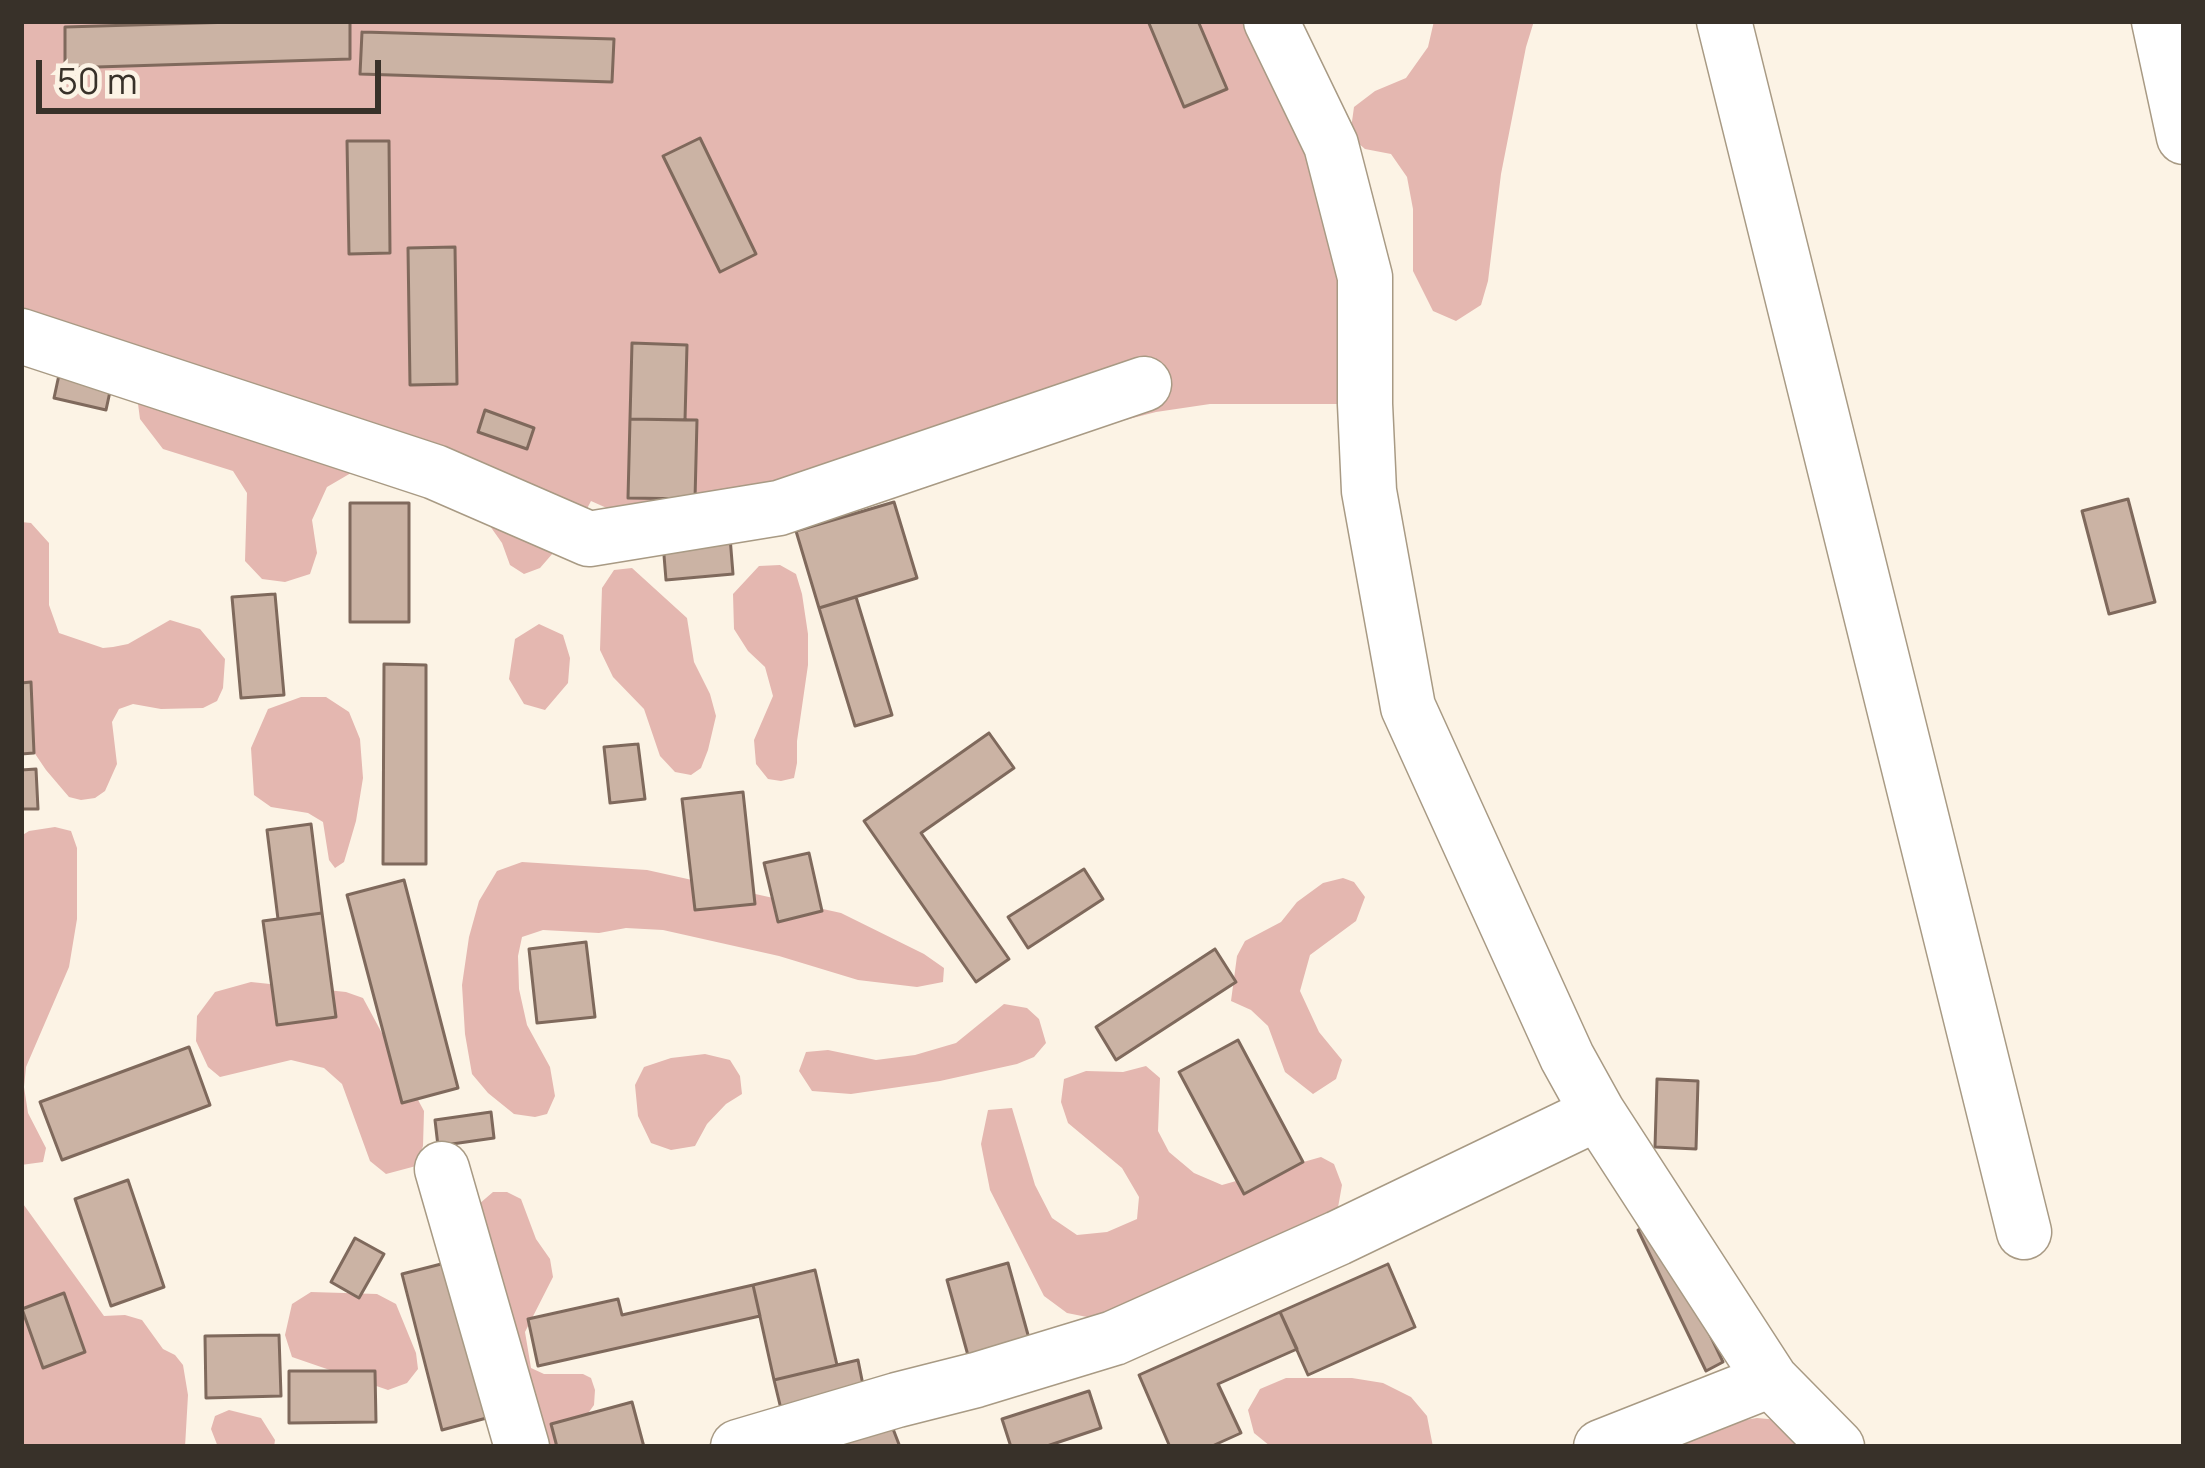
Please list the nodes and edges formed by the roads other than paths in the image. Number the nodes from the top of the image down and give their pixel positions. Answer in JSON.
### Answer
{"nodes":[{"id":1,"x":1271,"y":21,"type":"edge"},
{"id":2,"x":1724,"y":21,"type":"edge"},
{"id":3,"x":2159,"y":21,"type":"edge"},
{"id":4,"x":2184,"y":137,"type":"edge"},
{"id":5,"x":21,"y":336,"type":"edge"},
{"id":6,"x":1144,"y":384,"type":"dead end"},
{"id":7,"x":1598,"y":1113,"type":"junction"},
{"id":8,"x":442,"y":1169,"type":"dead end"},
{"id":9,"x":2024,"y":1232,"type":"dead end"},
{"id":10,"x":1772,"y":1380,"type":"junction"},
{"id":11,"x":522,"y":1447,"type":"edge"},
{"id":12,"x":738,"y":1447,"type":"edge"},
{"id":13,"x":1601,"y":1447,"type":"edge"},
{"id":14,"x":1837,"y":1447,"type":"edge"}],
"edges":[{"from":1,"to":7,"type":"lane"},
{"from":2,"to":9,"type":"lane"},
{"from":3,"to":4,"type":"lane"},
{"from":5,"to":6,"type":"lane"},
{"from":7,"to":10,"type":"lane"},
{"from":7,"to":12,"type":"lane"},
{"from":8,"to":11,"type":"lane"},
{"from":10,"to":13,"type":"lane"},
{"from":10,"to":14,"type":"lane"}]}
